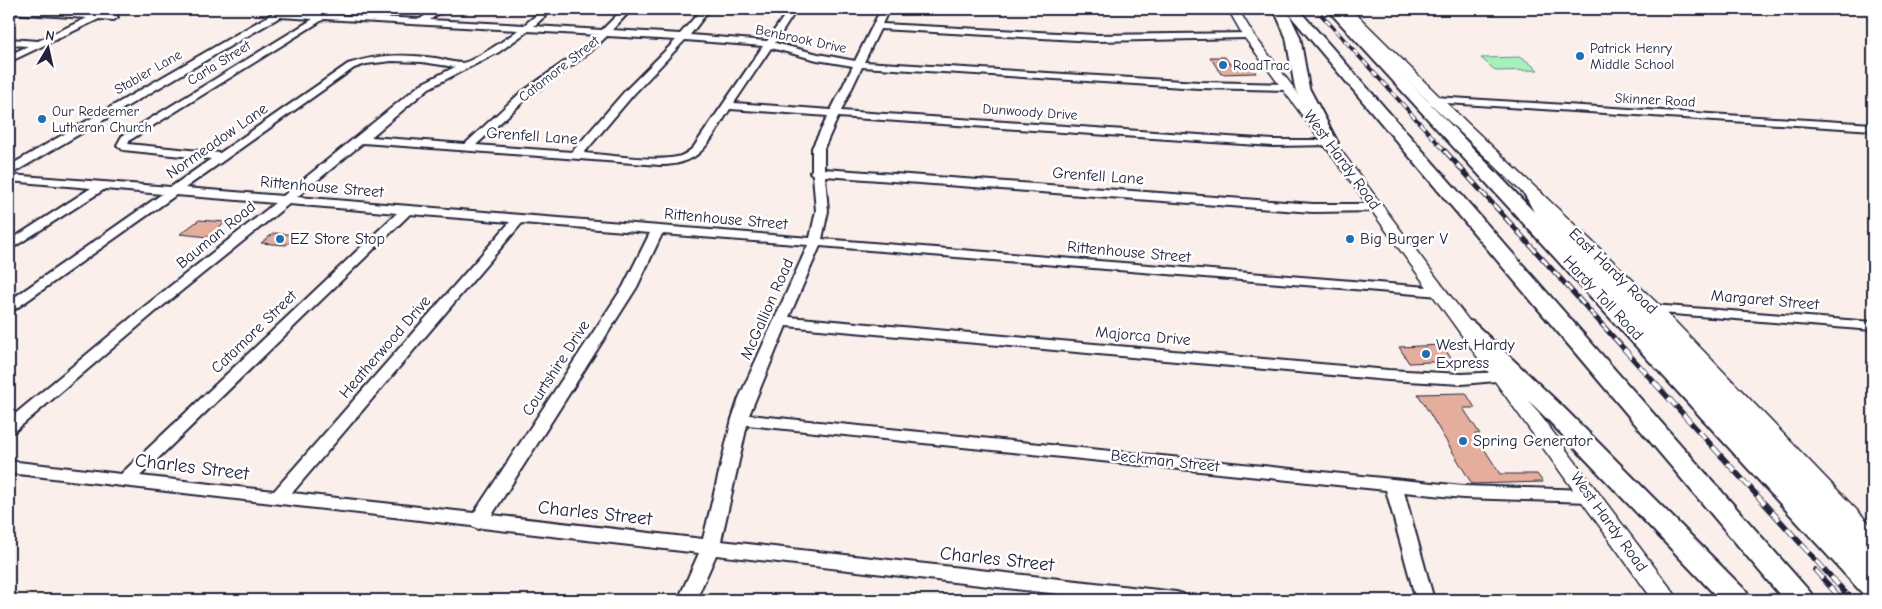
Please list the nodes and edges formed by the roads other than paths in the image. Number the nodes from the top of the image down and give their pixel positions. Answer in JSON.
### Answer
{"nodes":[{"id":1,"x":71,"y":9,"type":"edge"},
{"id":2,"x":334,"y":9,"type":"edge"},
{"id":3,"x":440,"y":9,"type":"edge"},
{"id":4,"x":549,"y":9,"type":"edge"},
{"id":5,"x":628,"y":9,"type":"edge"},
{"id":6,"x":706,"y":9,"type":"edge"},
{"id":7,"x":792,"y":9,"type":"edge"},
{"id":8,"x":885,"y":9,"type":"edge"},
{"id":9,"x":1280,"y":9,"type":"edge"},
{"id":10,"x":1291,"y":9,"type":"edge"},
{"id":11,"x":1333,"y":9,"type":"edge"},
{"id":12,"x":1345,"y":9,"type":"edge"},
{"id":13,"x":1352,"y":9,"type":"edge"},
{"id":14,"x":9,"y":10,"type":"edge"},
{"id":15,"x":30,"y":11,"type":"junction"},
{"id":16,"x":1233,"y":12,"type":"edge"},
{"id":17,"x":61,"y":13,"type":"junction"},
{"id":18,"x":278,"y":14,"type":"joint"},
{"id":19,"x":98,"y":16,"type":"junction"},
{"id":20,"x":114,"y":17,"type":"dead end"},
{"id":21,"x":322,"y":17,"type":"junction"},
{"id":22,"x":9,"y":21,"type":"edge"},
{"id":23,"x":423,"y":21,"type":"junction"},
{"id":24,"x":876,"y":26,"type":"junction"},
{"id":25,"x":526,"y":28,"type":"junction"},
{"id":26,"x":1363,"y":29,"type":"junction"},
{"id":27,"x":604,"y":33,"type":"junction"},
{"id":28,"x":1248,"y":35,"type":"junction"},
{"id":29,"x":682,"y":38,"type":"junction"},
{"id":30,"x":9,"y":42,"type":"edge"},
{"id":31,"x":39,"y":44,"type":"junction"},
{"id":32,"x":769,"y":44,"type":"junction"},
{"id":33,"x":9,"y":60,"type":"edge"},
{"id":34,"x":858,"y":64,"type":"junction"},
{"id":35,"x":464,"y":66,"type":"junction"},
{"id":36,"x":1288,"y":87,"type":"junction"},
{"id":37,"x":1435,"y":100,"type":"junction"},
{"id":38,"x":727,"y":106,"type":"junction"},
{"id":39,"x":834,"y":114,"type":"junction"},
{"id":40,"x":1873,"y":127,"type":"edge"},
{"id":41,"x":361,"y":140,"type":"junction"},
{"id":42,"x":1330,"y":143,"type":"junction"},
{"id":43,"x":467,"y":148,"type":"junction"},
{"id":44,"x":576,"y":155,"type":"junction"},
{"id":45,"x":223,"y":157,"type":"junction"},
{"id":46,"x":816,"y":172,"type":"junction"},
{"id":47,"x":11,"y":178,"type":"edge"},
{"id":48,"x":102,"y":186,"type":"junction"},
{"id":49,"x":174,"y":192,"type":"junction"},
{"id":50,"x":1534,"y":195,"type":"junction"},
{"id":51,"x":286,"y":200,"type":"junction"},
{"id":52,"x":1378,"y":208,"type":"junction"},
{"id":53,"x":407,"y":210,"type":"junction"},
{"id":54,"x":519,"y":218,"type":"junction"},
{"id":55,"x":657,"y":230,"type":"junction"},
{"id":56,"x":814,"y":243,"type":"junction"},
{"id":57,"x":9,"y":246,"type":"edge"},
{"id":58,"x":1440,"y":292,"type":"junction"},
{"id":59,"x":9,"y":307,"type":"edge"},
{"id":60,"x":1653,"y":309,"type":"junction"},
{"id":61,"x":781,"y":321,"type":"junction"},
{"id":62,"x":1466,"y":326,"type":"junction"},
{"id":63,"x":1873,"y":326,"type":"edge"},
{"id":64,"x":1503,"y":377,"type":"junction"},
{"id":65,"x":740,"y":419,"type":"junction"},
{"id":66,"x":9,"y":427,"type":"edge"},
{"id":67,"x":9,"y":467,"type":"edge"},
{"id":68,"x":125,"y":480,"type":"junction"},
{"id":69,"x":1394,"y":484,"type":"junction"},
{"id":70,"x":1590,"y":496,"type":"junction"},
{"id":71,"x":278,"y":498,"type":"junction"},
{"id":72,"x":478,"y":522,"type":"junction"},
{"id":73,"x":1873,"y":541,"type":"edge"},
{"id":74,"x":710,"y":548,"type":"junction"},
{"id":75,"x":1873,"y":565,"type":"edge"},
{"id":76,"x":1873,"y":586,"type":"edge"},
{"id":77,"x":687,"y":600,"type":"edge"},
{"id":78,"x":1176,"y":600,"type":"edge"},
{"id":79,"x":1425,"y":600,"type":"edge"},
{"id":80,"x":1666,"y":600,"type":"edge"},
{"id":81,"x":1737,"y":600,"type":"edge"},
{"id":82,"x":1800,"y":600,"type":"edge"}],
"edges":[{"from":1,"to":17,"type":"street"},
{"from":2,"to":21,"type":"street","name":"Carla Street"},
{"from":3,"to":23,"type":"street"},
{"from":4,"to":25,"type":"street","name":"Bauman Road"},
{"from":5,"to":27,"type":"street","name":"Catamore Street"},
{"from":6,"to":29,"type":"street"},
{"from":7,"to":32,"type":"street"},
{"from":8,"to":24,"type":"street","name":"McGallion Road"},
{"from":9,"to":42,"type":"highway"},
{"from":10,"to":82,"type":"highway"},
{"from":11,"to":76,"type":"highway","name":"Hardy Toll Road"},
{"from":12,"to":26,"type":"main road","name":"East Hardy Road"},
{"from":13,"to":26,"type":"main road"},
{"from":14,"to":15,"type":"street"},
{"from":15,"to":17,"type":"street"},
{"from":15,"to":22,"type":"street"},
{"from":16,"to":28,"type":"main road","name":"West Hardy Road"},
{"from":17,"to":19,"type":"street"},
{"from":18,"to":21,"type":"street","name":"Benbrook Drive"},
{"from":18,"to":47,"type":"street","name":"Stabler Lane"},
{"from":19,"to":20,"type":"street"},
{"from":19,"to":31,"type":"street"},
{"from":21,"to":23,"type":"street","name":"Benbrook Drive"},
{"from":21,"to":45,"type":"street","name":"Carla Street"},
{"from":23,"to":25,"type":"street","name":"Benbrook Drive"},
{"from":24,"to":28,"type":"street"},
{"from":24,"to":34,"type":"street","name":"McGallion Road"},
{"from":25,"to":27,"type":"street","name":"Benbrook Drive"},
{"from":25,"to":35,"type":"street","name":"Bauman Road"},
{"from":26,"to":37,"type":"main road","name":"East Hardy Road"},
{"from":27,"to":29,"type":"street","name":"Benbrook Drive"},
{"from":27,"to":43,"type":"street","name":"Catamore Street"},
{"from":28,"to":36,"type":"main road","name":"West Hardy Road"},
{"from":29,"to":32,"type":"street","name":"Benbrook Drive"},
{"from":29,"to":44,"type":"street"},
{"from":30,"to":31,"type":"street"},
{"from":31,"to":33,"type":"street"},
{"from":32,"to":34,"type":"street","name":"Benbrook Drive"},
{"from":32,"to":38,"type":"street"},
{"from":34,"to":36,"type":"street","name":"Benbrook Drive"},
{"from":34,"to":39,"type":"street","name":"McGallion Road"},
{"from":35,"to":41,"type":"street","name":"Bauman Road"},
{"from":35,"to":45,"type":"street","name":"Normeadow Lane"},
{"from":36,"to":42,"type":"main road","name":"West Hardy Road"},
{"from":37,"to":40,"type":"street","name":"Skinner Road"},
{"from":37,"to":50,"type":"main road","name":"East Hardy Road"},
{"from":38,"to":39,"type":"street","name":"Dunwoody Drive"},
{"from":38,"to":44,"type":"street","name":"Grenfell Lane"},
{"from":39,"to":42,"type":"street","name":"Dunwoody Drive"},
{"from":39,"to":46,"type":"street","name":"McGallion Road"},
{"from":41,"to":43,"type":"street","name":"Grenfell Lane"},
{"from":41,"to":51,"type":"street","name":"Bauman Road"},
{"from":42,"to":52,"type":"main road","name":"West Hardy Road"},
{"from":43,"to":44,"type":"street","name":"Grenfell Lane"},
{"from":45,"to":49,"type":"street","name":"Normeadow Lane"},
{"from":46,"to":52,"type":"street","name":"Grenfell Lane"},
{"from":46,"to":56,"type":"street","name":"McGallion Road"},
{"from":47,"to":48,"type":"street","name":"Rittenhouse Street"},
{"from":48,"to":49,"type":"street","name":"Rittenhouse Street"},
{"from":48,"to":57,"type":"street"},
{"from":49,"to":51,"type":"street","name":"Rittenhouse Street"},
{"from":49,"to":59,"type":"street","name":"Normeadow Lane"},
{"from":50,"to":60,"type":"main road","name":"East Hardy Road"},
{"from":50,"to":75,"type":"highway"},
{"from":51,"to":53,"type":"street","name":"Rittenhouse Street"},
{"from":51,"to":66,"type":"street","name":"Bauman Road"},
{"from":52,"to":58,"type":"main road","name":"West Hardy Road"},
{"from":53,"to":54,"type":"street","name":"Rittenhouse Street"},
{"from":53,"to":68,"type":"street","name":"Catamore Street"},
{"from":54,"to":55,"type":"street","name":"Rittenhouse Street"},
{"from":54,"to":71,"type":"street","name":"Heatherwood Drive"},
{"from":55,"to":56,"type":"street","name":"Rittenhouse Street"},
{"from":55,"to":72,"type":"street","name":"Courtshire Drive"},
{"from":56,"to":58,"type":"street","name":"Rittenhouse Street"},
{"from":56,"to":61,"type":"street","name":"McGallion Road"},
{"from":58,"to":62,"type":"main road","name":"West Hardy Road"},
{"from":60,"to":63,"type":"street","name":"Margaret Street"},
{"from":60,"to":73,"type":"main road","name":"East Hardy Road"},
{"from":61,"to":64,"type":"street","name":"Majorca Drive"},
{"from":61,"to":65,"type":"street","name":"McGallion Road"},
{"from":62,"to":64,"type":"main road","name":"West Hardy Road"},
{"from":62,"to":81,"type":"highway"},
{"from":64,"to":70,"type":"main road","name":"West Hardy Road"},
{"from":65,"to":69,"type":"street","name":"Beckman Street"},
{"from":65,"to":74,"type":"street","name":"McGallion Road"},
{"from":67,"to":68,"type":"street","name":"Charles Street"},
{"from":68,"to":71,"type":"street","name":"Charles Street"},
{"from":69,"to":70,"type":"street","name":"Beckman Street"},
{"from":69,"to":79,"type":"street"},
{"from":70,"to":80,"type":"main road","name":"West Hardy Road"},
{"from":71,"to":72,"type":"street","name":"Charles Street"},
{"from":72,"to":74,"type":"street","name":"Charles Street"},
{"from":74,"to":77,"type":"street","name":"McGallion Road"},
{"from":74,"to":78,"type":"street","name":"Charles Street"}]}
